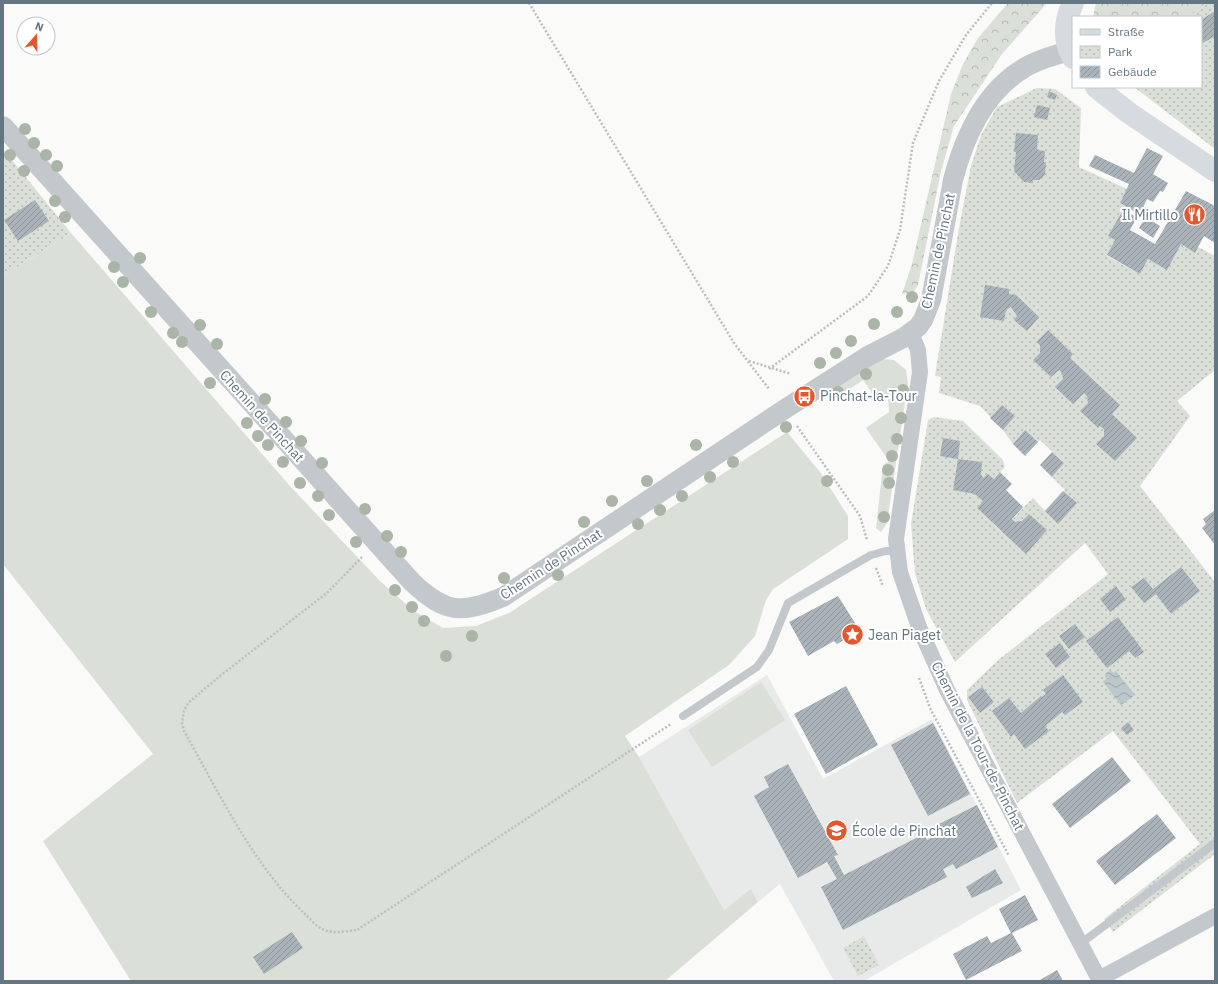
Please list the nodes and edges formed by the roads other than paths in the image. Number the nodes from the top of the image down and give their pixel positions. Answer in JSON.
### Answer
{"nodes":[{"id":1,"x":1073,"y":3,"type":"edge"},
{"id":2,"x":1071,"y":54,"type":"edge"},
{"id":3,"x":1097,"y":88,"type":"edge"},
{"id":4,"x":3,"y":126,"type":"edge"},
{"id":5,"x":1215,"y":171,"type":"edge"},
{"id":6,"x":911,"y":333,"type":"junction"},
{"id":7,"x":896,"y":551,"type":"junction"},
{"id":8,"x":683,"y":716,"type":"road end"},
{"id":9,"x":1215,"y":842,"type":"edge"},
{"id":10,"x":1215,"y":916,"type":"edge"},
{"id":11,"x":1080,"y":944,"type":"junction"},
{"id":12,"x":1099,"y":980,"type":"edge"}],
"edges":[{"from":1,"to":2,"type":"main road"},
{"from":2,"to":6,"type":"street","name":"Chemin de Pinchat"},
{"from":3,"to":5,"type":"main road"},
{"from":4,"to":6,"type":"street","name":"Chemin de Pinchat"},
{"from":6,"to":7,"type":"street","name":"Chemin de la Tour-de-Pinchat"},
{"from":7,"to":8,"type":"lane"},
{"from":7,"to":11,"type":"street","name":"Chemin de la Tour-de-Pinchat"},
{"from":9,"to":11,"type":"lane"},
{"from":10,"to":12,"type":"street"},
{"from":11,"to":12,"type":"street","name":"Chemin de la Tour-de-Pinchat"}]}
